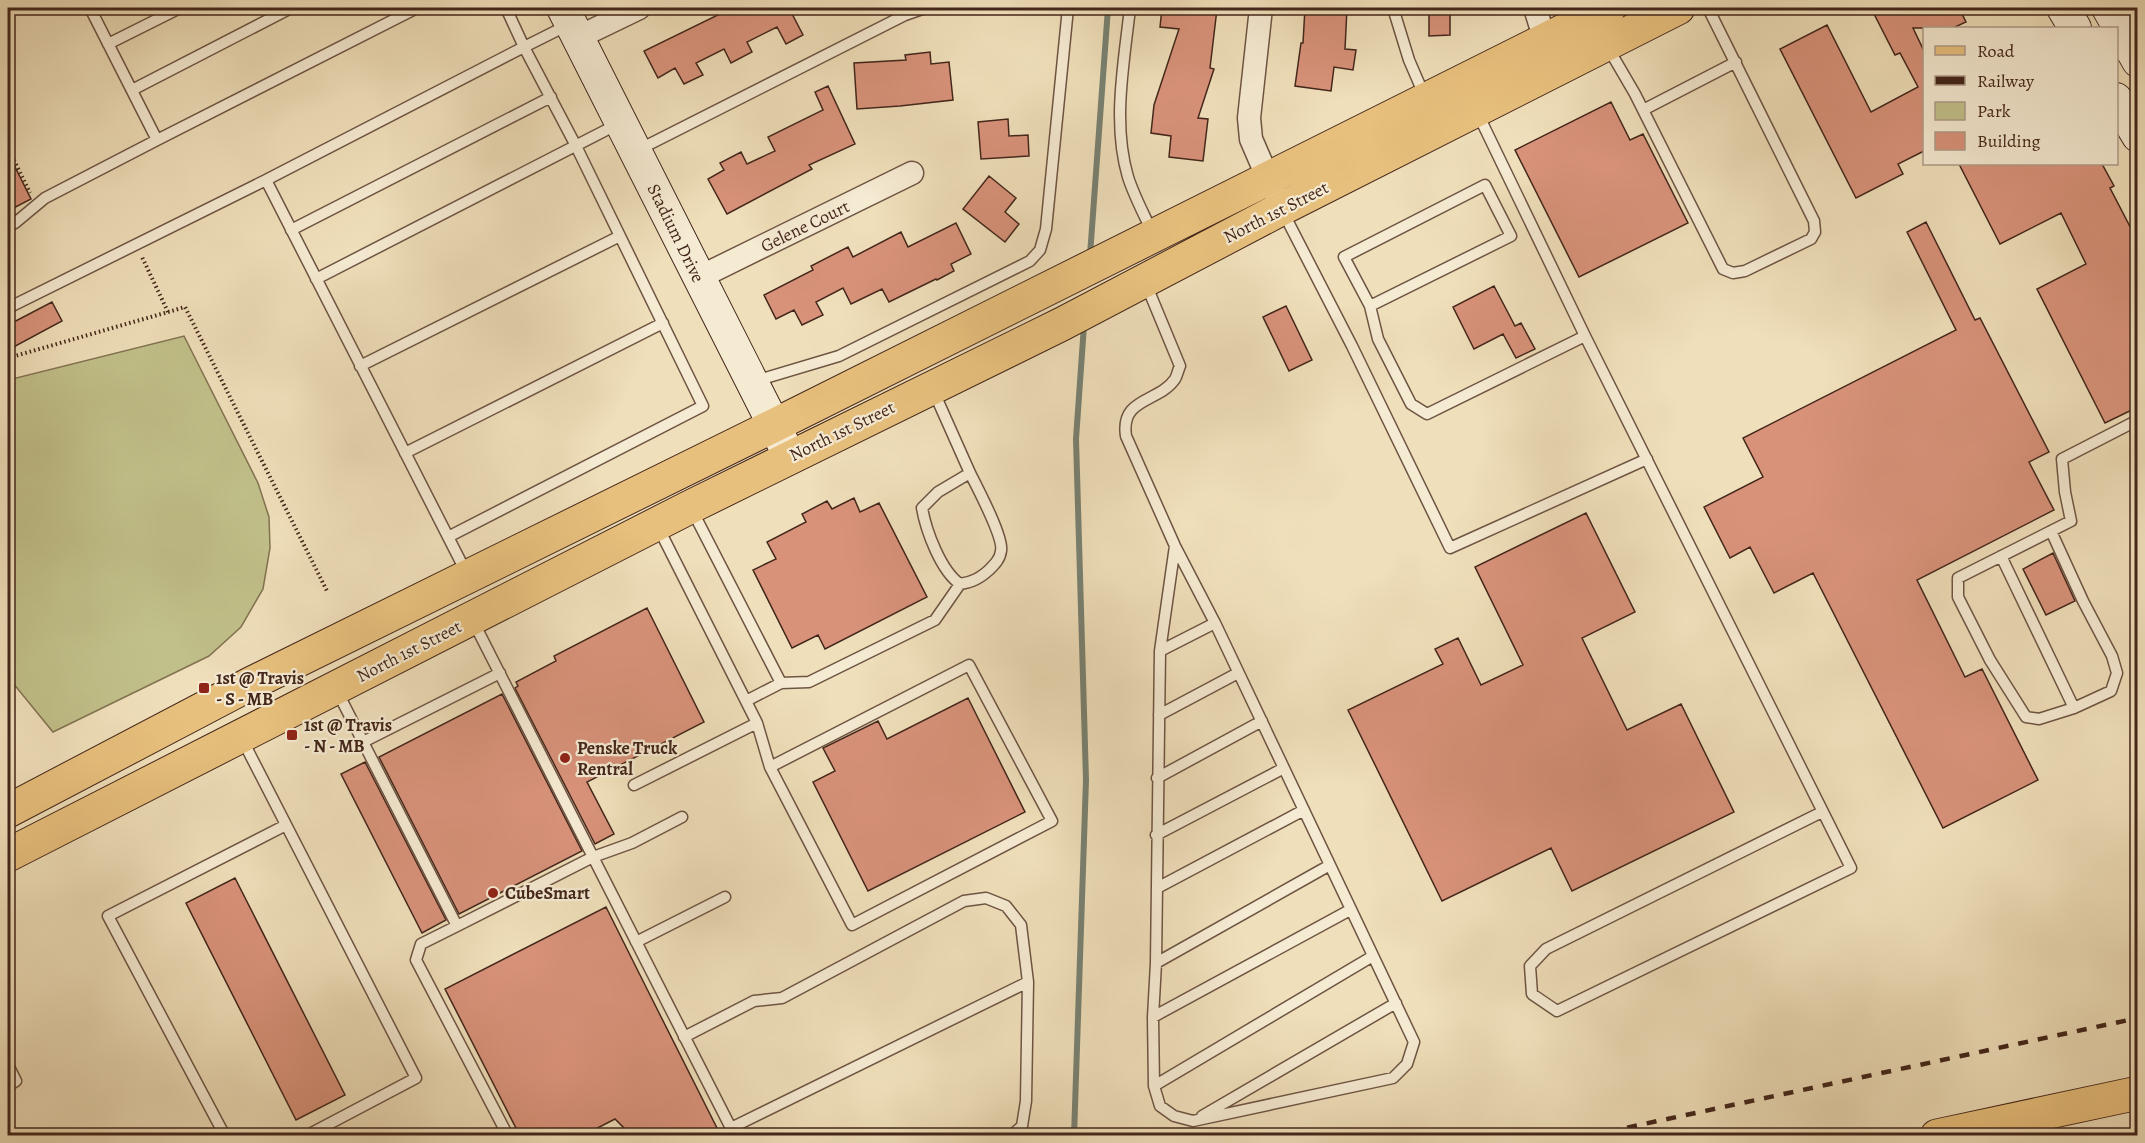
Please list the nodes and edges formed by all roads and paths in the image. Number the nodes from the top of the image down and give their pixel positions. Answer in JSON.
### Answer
{"nodes":[{"id":1,"x":90,"y":8,"type":"edge"},
{"id":2,"x":180,"y":8,"type":"edge"},
{"id":3,"x":291,"y":8,"type":"edge"},
{"id":4,"x":417,"y":8,"type":"edge"},
{"id":5,"x":506,"y":8,"type":"edge"},
{"id":6,"x":639,"y":8,"type":"edge"},
{"id":7,"x":925,"y":8,"type":"edge"},
{"id":8,"x":1068,"y":8,"type":"edge"},
{"id":9,"x":1130,"y":8,"type":"edge"},
{"id":10,"x":1261,"y":8,"type":"edge"},
{"id":11,"x":1393,"y":8,"type":"edge"},
{"id":12,"x":1535,"y":8,"type":"edge"},
{"id":13,"x":1609,"y":8,"type":"edge"},
{"id":14,"x":1708,"y":8,"type":"edge"},
{"id":15,"x":2063,"y":8,"type":"edge"},
{"id":16,"x":2110,"y":8,"type":"edge"},
{"id":17,"x":1673,"y":9,"type":"edge"},
{"id":18,"x":571,"y":23,"type":"edge"},
{"id":19,"x":2074,"y":27,"type":"edge"},
{"id":20,"x":1545,"y":40,"type":"junction"},
{"id":21,"x":1606,"y":43,"type":"junction"},
{"id":22,"x":108,"y":44,"type":"junction"},
{"id":23,"x":524,"y":47,"type":"junction"},
{"id":24,"x":2138,"y":61,"type":"edge"},
{"id":25,"x":1736,"y":62,"type":"junction"},
{"id":26,"x":132,"y":90,"type":"junction"},
{"id":27,"x":551,"y":97,"type":"junction"},
{"id":28,"x":1475,"y":110,"type":"junction"},
{"id":29,"x":1643,"y":110,"type":"junction"},
{"id":30,"x":1433,"y":114,"type":"junction"},
{"id":31,"x":621,"y":123,"type":"junction"},
{"id":32,"x":157,"y":140,"type":"junction"},
{"id":33,"x":576,"y":146,"type":"junction"},
{"id":34,"x":8,"y":148,"type":"edge"},
{"id":35,"x":635,"y":151,"type":"junction"},
{"id":36,"x":912,"y":173,"type":"dead end"},
{"id":37,"x":1267,"y":178,"type":"junction"},
{"id":38,"x":266,"y":180,"type":"junction"},
{"id":39,"x":34,"y":202,"type":"dead end"},
{"id":40,"x":1281,"y":209,"type":"junction"},
{"id":41,"x":8,"y":226,"type":"edge"},
{"id":42,"x":291,"y":230,"type":"junction"},
{"id":43,"x":1153,"y":235,"type":"junction"},
{"id":44,"x":620,"y":236,"type":"junction"},
{"id":45,"x":140,"y":254,"type":"dead end"},
{"id":46,"x":698,"y":278,"type":"junction"},
{"id":47,"x":316,"y":279,"type":"junction"},
{"id":48,"x":1058,"y":283,"type":"junction"},
{"id":49,"x":1136,"y":285,"type":"junction"},
{"id":50,"x":1370,"y":306,"type":"junction"},
{"id":51,"x":8,"y":308,"type":"edge"},
{"id":52,"x":168,"y":312,"type":"junction"},
{"id":53,"x":663,"y":323,"type":"junction"},
{"id":54,"x":1585,"y":336,"type":"junction"},
{"id":55,"x":8,"y":358,"type":"edge"},
{"id":56,"x":360,"y":366,"type":"junction"},
{"id":57,"x":752,"y":382,"type":"junction"},
{"id":58,"x":931,"y":387,"type":"junction"},
{"id":59,"x":2138,"y":420,"type":"edge"},
{"id":60,"x":773,"y":426,"type":"junction"},
{"id":61,"x":405,"y":453,"type":"junction"},
{"id":62,"x":790,"y":457,"type":"junction"},
{"id":63,"x":1647,"y":459,"type":"junction"},
{"id":64,"x":970,"y":473,"type":"junction"},
{"id":65,"x":690,"y":507,"type":"junction"},
{"id":66,"x":657,"y":524,"type":"junction"},
{"id":67,"x":2051,"y":531,"type":"junction"},
{"id":68,"x":448,"y":537,"type":"junction"},
{"id":69,"x":1175,"y":546,"type":"junction"},
{"id":70,"x":2001,"y":556,"type":"junction"},
{"id":71,"x":468,"y":576,"type":"junction"},
{"id":72,"x":960,"y":584,"type":"junction"},
{"id":73,"x":327,"y":591,"type":"dead end"},
{"id":74,"x":472,"y":619,"type":"junction"},
{"id":75,"x":1215,"y":623,"type":"junction"},
{"id":76,"x":1160,"y":651,"type":"junction"},
{"id":77,"x":500,"y":673,"type":"junction"},
{"id":78,"x":1238,"y":673,"type":"junction"},
{"id":79,"x":781,"y":683,"type":"junction"},
{"id":80,"x":336,"y":688,"type":"junction"},
{"id":81,"x":221,"y":699,"type":"junction"},
{"id":82,"x":746,"y":701,"type":"junction"},
{"id":83,"x":2074,"y":708,"type":"junction"},
{"id":84,"x":1159,"y":715,"type":"junction"},
{"id":85,"x":1262,"y":722,"type":"junction"},
{"id":86,"x":757,"y":723,"type":"junction"},
{"id":87,"x":240,"y":736,"type":"junction"},
{"id":88,"x":363,"y":742,"type":"junction"},
{"id":89,"x":770,"y":767,"type":"junction"},
{"id":90,"x":1284,"y":768,"type":"junction"},
{"id":91,"x":1157,"y":778,"type":"junction"},
{"id":92,"x":634,"y":785,"type":"dead end"},
{"id":93,"x":1304,"y":810,"type":"junction"},
{"id":94,"x":8,"y":811,"type":"edge"},
{"id":95,"x":1822,"y":812,"type":"junction"},
{"id":96,"x":682,"y":818,"type":"dead end"},
{"id":97,"x":286,"y":825,"type":"junction"},
{"id":98,"x":1156,"y":835,"type":"junction"},
{"id":99,"x":8,"y":855,"type":"edge"},
{"id":100,"x":593,"y":857,"type":"junction"},
{"id":101,"x":1330,"y":865,"type":"junction"},
{"id":102,"x":1157,"y":888,"type":"junction"},
{"id":103,"x":725,"y":897,"type":"dead end"},
{"id":104,"x":1350,"y":910,"type":"junction"},
{"id":105,"x":457,"y":926,"type":"junction"},
{"id":106,"x":636,"y":942,"type":"junction"},
{"id":107,"x":1373,"y":956,"type":"junction"},
{"id":108,"x":1156,"y":963,"type":"junction"},
{"id":109,"x":1029,"y":982,"type":"junction"},
{"id":110,"x":1396,"y":1003,"type":"junction"},
{"id":111,"x":1153,"y":1017,"type":"junction"},
{"id":112,"x":684,"y":1037,"type":"junction"},
{"id":113,"x":8,"y":1065,"type":"edge"},
{"id":114,"x":8,"y":1086,"type":"edge"},
{"id":115,"x":1154,"y":1086,"type":"junction"},
{"id":116,"x":2138,"y":1093,"type":"edge"},
{"id":117,"x":1193,"y":1121,"type":"junction"},
{"id":118,"x":733,"y":1132,"type":"edge"},
{"id":119,"x":225,"y":1136,"type":"edge"},
{"id":120,"x":306,"y":1136,"type":"edge"},
{"id":121,"x":508,"y":1136,"type":"edge"},
{"id":122,"x":1011,"y":1136,"type":"edge"},
{"id":123,"x":1937,"y":1136,"type":"edge"}],
"edges":[{"from":1,"to":22,"type":"lane"},
{"from":2,"to":22,"type":"lane"},
{"from":3,"to":26,"type":"lane"},
{"from":4,"to":32,"type":"lane"},
{"from":5,"to":23,"type":"lane"},
{"from":6,"to":18,"type":"street"},
{"from":7,"to":35,"type":"lane"},
{"from":8,"to":57,"type":"lane"},
{"from":9,"to":43,"type":"lane"},
{"from":10,"to":37,"type":"street"},
{"from":11,"to":30,"type":"lane"},
{"from":12,"to":20,"type":"street"},
{"from":13,"to":20,"type":"main road","name":"North 1st Street"},
{"from":14,"to":25,"type":"lane"},
{"from":15,"to":19,"type":"street"},
{"from":16,"to":24,"type":"street"},
{"from":17,"to":21,"type":"main road","name":"North 1st Street"},
{"from":18,"to":23,"type":"lane"},
{"from":18,"to":31,"type":"street","name":"Stadium Drive"},
{"from":20,"to":30,"type":"main road","name":"North 1st Street"},
{"from":21,"to":28,"type":"main road","name":"North 1st Street"},
{"from":21,"to":29,"type":"lane"},
{"from":22,"to":26,"type":"lane"},
{"from":23,"to":27,"type":"lane"},
{"from":23,"to":38,"type":"lane"},
{"from":25,"to":29,"type":"lane"},
{"from":25,"to":29,"type":"lane"},
{"from":26,"to":32,"type":"lane"},
{"from":27,"to":33,"type":"lane"},
{"from":27,"to":42,"type":"lane"},
{"from":28,"to":30,"type":"main road","name":"North 1st Street"},
{"from":28,"to":54,"type":"lane"},
{"from":30,"to":37,"type":"main road","name":"North 1st Street"},
{"from":30,"to":40,"type":"main road","name":"North 1st Street"},
{"from":31,"to":33,"type":"lane"},
{"from":31,"to":35,"type":"street","name":"Stadium Drive"},
{"from":32,"to":41,"type":"lane"},
{"from":33,"to":44,"type":"lane"},
{"from":33,"to":47,"type":"lane"},
{"from":34,"to":39,"type":"path"},
{"from":35,"to":46,"type":"street","name":"Stadium Drive"},
{"from":36,"to":46,"type":"street","name":"Gelene Court"},
{"from":37,"to":40,"type":"street"},
{"from":37,"to":43,"type":"main road","name":"North 1st Street"},
{"from":38,"to":42,"type":"lane"},
{"from":38,"to":51,"type":"lane"},
{"from":40,"to":49,"type":"main road","name":"North 1st Street"},
{"from":40,"to":63,"type":"lane"},
{"from":42,"to":47,"type":"lane"},
{"from":43,"to":48,"type":"main road","name":"North 1st Street"},
{"from":44,"to":53,"type":"lane"},
{"from":44,"to":56,"type":"lane"},
{"from":45,"to":52,"type":"path"},
{"from":46,"to":57,"type":"street","name":"Stadium Drive"},
{"from":47,"to":56,"type":"lane"},
{"from":48,"to":58,"type":"main road"},
{"from":48,"to":60,"type":"main road","name":"North 1st Street"},
{"from":49,"to":58,"type":"main road","name":"North 1st Street"},
{"from":49,"to":69,"type":"lane"},
{"from":50,"to":50,"type":"lane"},
{"from":50,"to":54,"type":"lane"},
{"from":52,"to":55,"type":"path"},
{"from":52,"to":73,"type":"path"},
{"from":53,"to":61,"type":"lane"},
{"from":53,"to":68,"type":"lane"},
{"from":54,"to":63,"type":"lane"},
{"from":56,"to":61,"type":"lane"},
{"from":57,"to":60,"type":"street","name":"Stadium Drive"},
{"from":58,"to":62,"type":"main road","name":"North 1st Street"},
{"from":58,"to":64,"type":"lane"},
{"from":59,"to":67,"type":"lane"},
{"from":60,"to":62,"type":"street","name":"Stadium Drive"},
{"from":60,"to":71,"type":"main road","name":"North 1st Street"},
{"from":61,"to":68,"type":"lane"},
{"from":62,"to":65,"type":"main road","name":"North 1st Street"},
{"from":63,"to":95,"type":"lane"},
{"from":64,"to":72,"type":"lane"},
{"from":64,"to":72,"type":"lane"},
{"from":65,"to":66,"type":"main road","name":"North 1st Street"},
{"from":65,"to":79,"type":"lane"},
{"from":66,"to":74,"type":"main road","name":"North 1st Street"},
{"from":66,"to":82,"type":"lane"},
{"from":67,"to":70,"type":"lane"},
{"from":67,"to":83,"type":"lane"},
{"from":68,"to":71,"type":"lane"},
{"from":69,"to":75,"type":"lane"},
{"from":69,"to":76,"type":"lane"},
{"from":70,"to":83,"type":"lane"},
{"from":70,"to":83,"type":"lane"},
{"from":71,"to":81,"type":"main road","name":"North 1st Street"},
{"from":72,"to":79,"type":"lane"},
{"from":74,"to":77,"type":"lane"},
{"from":74,"to":80,"type":"main road","name":"North 1st Street"},
{"from":75,"to":76,"type":"lane"},
{"from":75,"to":78,"type":"lane"},
{"from":76,"to":84,"type":"lane"},
{"from":77,"to":88,"type":"lane"},
{"from":77,"to":100,"type":"lane"},
{"from":78,"to":84,"type":"lane"},
{"from":78,"to":85,"type":"lane"},
{"from":79,"to":82,"type":"lane"},
{"from":80,"to":87,"type":"main road","name":"North 1st Street"},
{"from":80,"to":88,"type":"lane"},
{"from":81,"to":87,"type":"main road"},
{"from":81,"to":94,"type":"main road","name":"North 1st Street"},
{"from":82,"to":86,"type":"lane"},
{"from":84,"to":91,"type":"lane"},
{"from":85,"to":90,"type":"lane"},
{"from":85,"to":91,"type":"lane"},
{"from":86,"to":89,"type":"lane"},
{"from":86,"to":92,"type":"lane"},
{"from":87,"to":97,"type":"lane"},
{"from":87,"to":99,"type":"main road","name":"North 1st Street"},
{"from":88,"to":105,"type":"lane"},
{"from":89,"to":89,"type":"lane"},
{"from":90,"to":93,"type":"lane"},
{"from":90,"to":98,"type":"lane"},
{"from":91,"to":98,"type":"lane"},
{"from":93,"to":101,"type":"lane"},
{"from":93,"to":102,"type":"lane"},
{"from":95,"to":95,"type":"lane"},
{"from":96,"to":100,"type":"lane"},
{"from":97,"to":119,"type":"lane"},
{"from":97,"to":120,"type":"lane"},
{"from":98,"to":102,"type":"lane"},
{"from":100,"to":105,"type":"lane"},
{"from":100,"to":106,"type":"lane"},
{"from":101,"to":104,"type":"lane"},
{"from":101,"to":108,"type":"lane"},
{"from":102,"to":108,"type":"lane"},
{"from":103,"to":106,"type":"lane"},
{"from":104,"to":107,"type":"lane"},
{"from":104,"to":111,"type":"lane"},
{"from":105,"to":121,"type":"lane"},
{"from":106,"to":112,"type":"lane"},
{"from":107,"to":110,"type":"lane"},
{"from":107,"to":115,"type":"lane"},
{"from":108,"to":111,"type":"lane"},
{"from":109,"to":112,"type":"lane"},
{"from":109,"to":118,"type":"lane"},
{"from":109,"to":122,"type":"lane"},
{"from":110,"to":117,"type":"lane"},
{"from":110,"to":117,"type":"lane"},
{"from":111,"to":115,"type":"lane"},
{"from":112,"to":118,"type":"lane"},
{"from":113,"to":114,"type":"lane"},
{"from":115,"to":117,"type":"lane"},
{"from":116,"to":123,"type":"main road"}]}
